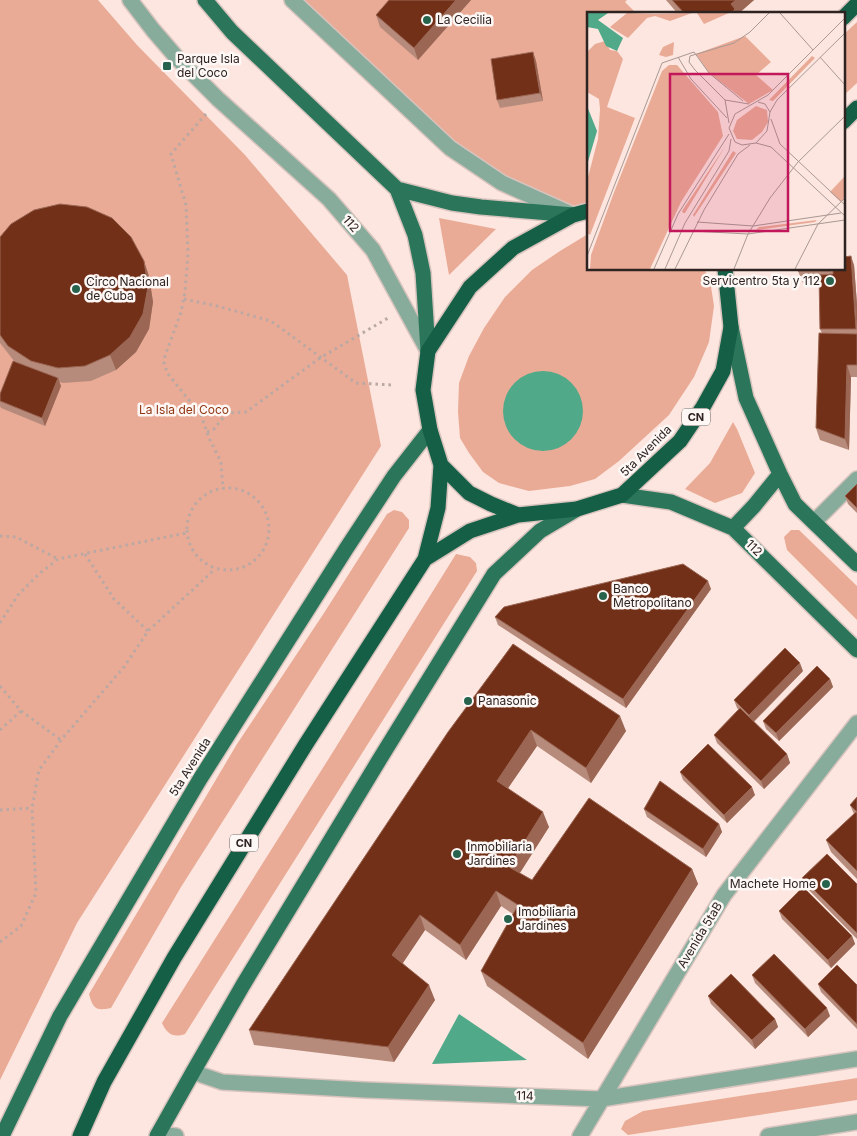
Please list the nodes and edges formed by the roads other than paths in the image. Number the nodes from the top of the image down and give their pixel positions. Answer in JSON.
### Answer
{"nodes":[{"id":1,"x":130,"y":0,"type":"edge"},
{"id":2,"x":205,"y":0,"type":"edge"},
{"id":3,"x":292,"y":0,"type":"edge"},
{"id":4,"x":857,"y":4,"type":"edge"},
{"id":5,"x":844,"y":17,"type":"edge"},
{"id":6,"x":857,"y":108,"type":"edge"},
{"id":7,"x":844,"y":121,"type":"edge"},
{"id":8,"x":397,"y":189,"type":"junction"},
{"id":9,"x":587,"y":211,"type":"edge"},
{"id":10,"x":573,"y":215,"type":"junction"},
{"id":11,"x":726,"y":270,"type":"edge"},
{"id":12,"x":731,"y":327,"type":"junction"},
{"id":13,"x":428,"y":351,"type":"junction"},
{"id":14,"x":430,"y":430,"type":"junction"},
{"id":15,"x":441,"y":465,"type":"junction"},
{"id":16,"x":780,"y":474,"type":"junction"},
{"id":17,"x":857,"y":479,"type":"edge"},
{"id":18,"x":622,"y":495,"type":"junction"},
{"id":19,"x":577,"y":509,"type":"junction"},
{"id":20,"x":518,"y":515,"type":"junction"},
{"id":21,"x":814,"y":522,"type":"junction"},
{"id":22,"x":733,"y":528,"type":"junction"},
{"id":23,"x":425,"y":559,"type":"junction"},
{"id":24,"x":857,"y":564,"type":"edge"},
{"id":25,"x":857,"y":650,"type":"edge"},
{"id":26,"x":857,"y":723,"type":"edge"},
{"id":27,"x":857,"y":1059,"type":"edge"},
{"id":28,"x":193,"y":1072,"type":"junction"},
{"id":29,"x":601,"y":1099,"type":"junction"},
{"id":30,"x":857,"y":1122,"type":"edge"},
{"id":31,"x":157,"y":1135,"type":"edge"},
{"id":32,"x":2,"y":1136,"type":"edge"},
{"id":33,"x":80,"y":1136,"type":"edge"},
{"id":34,"x":176,"y":1136,"type":"edge"},
{"id":35,"x":580,"y":1136,"type":"edge"},
{"id":36,"x":768,"y":1136,"type":"edge"}],
"edges":[{"from":1,"to":13,"type":"street","name":"112"},
{"from":2,"to":8,"type":"main road"},
{"from":3,"to":10,"type":"street"},
{"from":4,"to":5,"type":"highway"},
{"from":6,"to":7,"type":"highway"},
{"from":8,"to":10,"type":"main road"},
{"from":8,"to":13,"type":"main road"},
{"from":9,"to":10,"type":"highway","name":"5ta Avenida","number":"CN"},
{"from":10,"to":13,"type":"highway","name":"5ta Avenida","number":"CN"},
{"from":11,"to":12,"type":"highway","name":"5ta Avenida","number":"CN"},
{"from":12,"to":16,"type":"main road"},
{"from":12,"to":18,"type":"highway","name":"5ta Avenida","number":"CN"},
{"from":13,"to":14,"type":"highway","name":"5ta Avenida","number":"CN"},
{"from":14,"to":15,"type":"highway","name":"5ta Avenida","number":"CN"},
{"from":14,"to":32,"type":"main road","name":"5ta Avenida"},
{"from":15,"to":20,"type":"highway","name":"5ta Avenida","number":"CN"},
{"from":15,"to":23,"type":"highway","name":"5ta Avenida","number":"CN"},
{"from":16,"to":21,"type":"main road"},
{"from":16,"to":22,"type":"main road"},
{"from":17,"to":21,"type":"street"},
{"from":18,"to":19,"type":"highway","name":"5ta Avenida","number":"CN"},
{"from":18,"to":22,"type":"main road","name":"112"},
{"from":19,"to":20,"type":"highway","name":"5ta Avenida","number":"CN"},
{"from":19,"to":28,"type":"main road","name":"5ta Avenida"},
{"from":20,"to":23,"type":"highway","name":"5ta Avenida","number":"CN"},
{"from":21,"to":24,"type":"main road"},
{"from":22,"to":25,"type":"main road","name":"112"},
{"from":23,"to":33,"type":"highway","name":"5ta Avenida","number":"CN"},
{"from":26,"to":29,"type":"street","name":"Avenida 5taB"},
{"from":27,"to":29,"type":"street","name":"114"},
{"from":28,"to":29,"type":"street","name":"114"},
{"from":28,"to":31,"type":"main road","name":"5ta Avenida"},
{"from":29,"to":35,"type":"street","name":"Avenida 5taB"},
{"from":30,"to":36,"type":"street"},
{"from":31,"to":34,"type":"street"}]}
